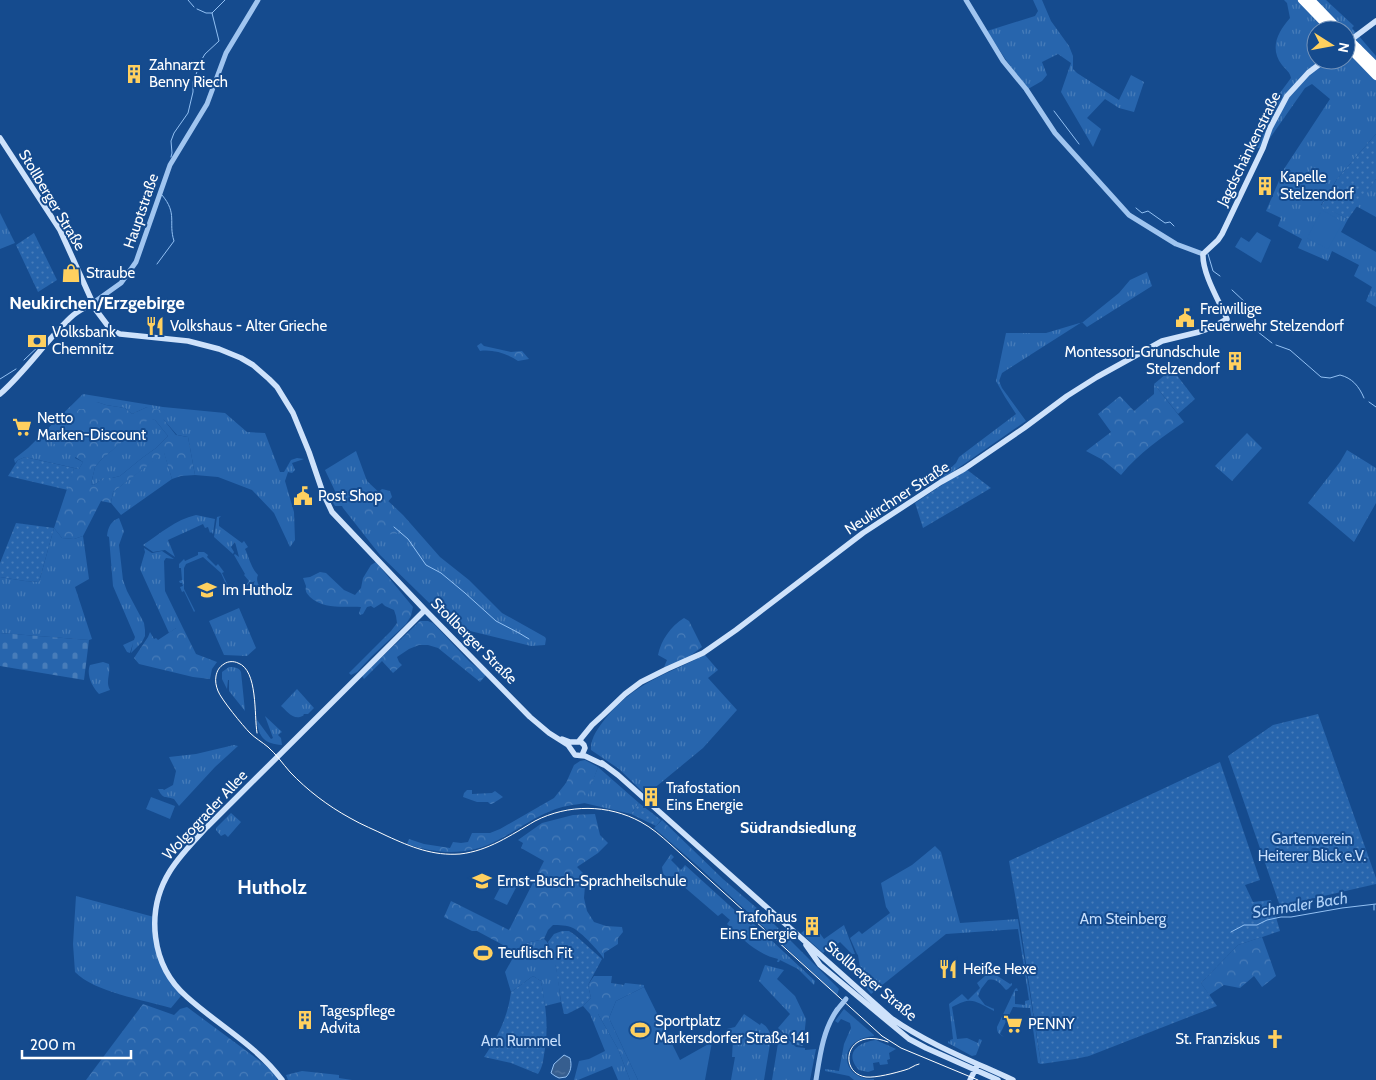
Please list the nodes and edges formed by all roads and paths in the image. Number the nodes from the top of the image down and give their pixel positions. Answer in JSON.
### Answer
{"nodes":[{"id":1,"x":258,"y":0,"type":"edge"},
{"id":2,"x":966,"y":0,"type":"edge"},
{"id":3,"x":1302,"y":0,"type":"edge"},
{"id":4,"x":1311,"y":0,"type":"edge"},
{"id":5,"x":1321,"y":20,"type":"edge"},
{"id":6,"x":1330,"y":20,"type":"edge"},
{"id":7,"x":1376,"y":21,"type":"edge"},
{"id":8,"x":1356,"y":37,"type":"edge"},
{"id":9,"x":1356,"y":51,"type":"edge"},
{"id":10,"x":1356,"y":51,"type":"edge"},
{"id":11,"x":1376,"y":66,"type":"edge"},
{"id":12,"x":1312,"y":70,"type":"edge"},
{"id":13,"x":1376,"y":76,"type":"edge"},
{"id":14,"x":0,"y":138,"type":"edge"},
{"id":15,"x":1203,"y":254,"type":"junction"},
{"id":16,"x":93,"y":303,"type":"junction"},
{"id":17,"x":0,"y":394,"type":"edge"},
{"id":18,"x":425,"y":610,"type":"junction"},
{"id":19,"x":555,"y":737,"type":"junction"},
{"id":20,"x":581,"y":746,"type":"junction"},
{"id":21,"x":570,"y":748,"type":"junction"},
{"id":22,"x":854,"y":989,"type":"junction"},
{"id":23,"x":977,"y":1067,"type":"junction"},
{"id":24,"x":282,"y":1080,"type":"edge"},
{"id":25,"x":816,"y":1080,"type":"edge"},
{"id":26,"x":970,"y":1080,"type":"edge"},
{"id":27,"x":998,"y":1080,"type":"edge"},
{"id":28,"x":1013,"y":1080,"type":"edge"}],
"edges":[{"from":1,"to":16,"type":"street","name":"Hauptstraße"},
{"from":2,"to":15,"type":"street"},
{"from":3,"to":5,"type":"highway"},
{"from":4,"to":6,"type":"highway"},
{"from":7,"to":8,"type":"main road"},
{"from":9,"to":11,"type":"highway"},
{"from":10,"to":13,"type":"highway"},
{"from":12,"to":15,"type":"main road","name":"Jagdschänkenstraße"},
{"from":14,"to":16,"type":"main road","name":"Stollberger Straße"},
{"from":15,"to":20,"type":"main road","name":"Neukirchner Straße"},
{"from":16,"to":17,"type":"main road","name":"Hauptstraße"},
{"from":16,"to":18,"type":"main road","name":"Stollberger Straße"},
{"from":18,"to":19,"type":"main road","name":"Stollberger Straße"},
{"from":18,"to":24,"type":"main road","name":"Wolgograder Allee"},
{"from":19,"to":20,"type":"main road","name":"Stollberger Straße"},
{"from":19,"to":21,"type":"main road","name":"Stollberger Straße"},
{"from":20,"to":21,"type":"main road","name":"Neukirchner Straße"},
{"from":20,"to":21,"type":"main road","name":"Stollberger Straße"},
{"from":20,"to":22,"type":"main road","name":"Stollberger Straße"},
{"from":22,"to":23,"type":"main road","name":"Stollberger Straße"},
{"from":22,"to":25,"type":"street","bridge":true},
{"from":23,"to":26,"type":"main road"},
{"from":23,"to":27,"type":"main road","name":"Stollberger Straße"},
{"from":23,"to":28,"type":"main road","name":"Stollberger Straße"}]}
